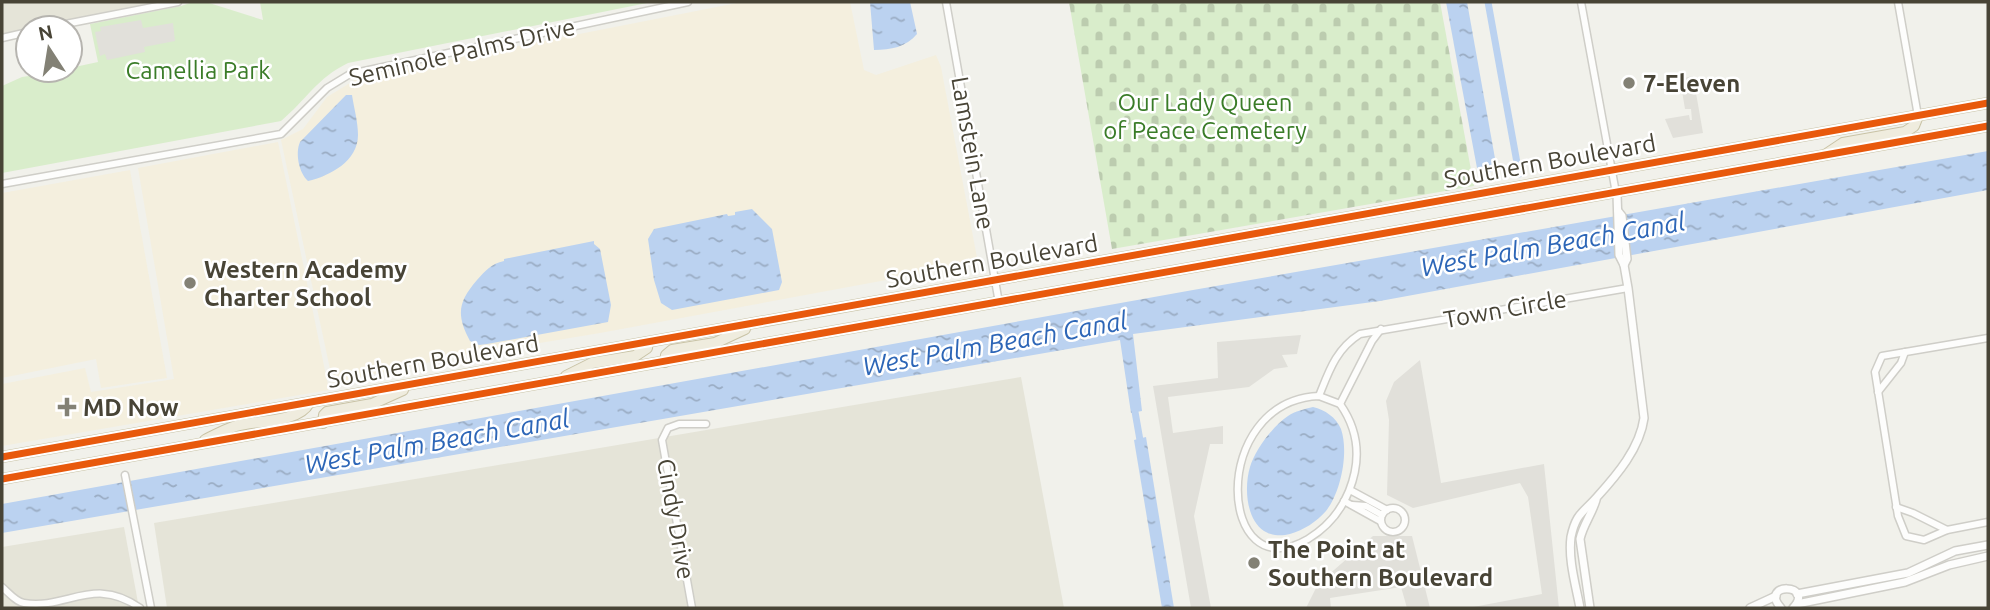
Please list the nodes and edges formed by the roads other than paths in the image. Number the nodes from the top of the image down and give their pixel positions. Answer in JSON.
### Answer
{"nodes":[{"id":1,"x":118,"y":2,"type":"edge"},
{"id":2,"x":178,"y":2,"type":"edge"},
{"id":3,"x":688,"y":2,"type":"edge"},
{"id":4,"x":946,"y":2,"type":"edge"},
{"id":5,"x":1581,"y":2,"type":"edge"},
{"id":6,"x":1898,"y":2,"type":"edge"},
{"id":7,"x":120,"y":13,"type":"junction"},
{"id":8,"x":84,"y":20,"type":"edge"},
{"id":9,"x":1986,"y":103,"type":"edge"},
{"id":10,"x":1918,"y":116,"type":"junction"},
{"id":11,"x":1988,"y":126,"type":"edge"},
{"id":12,"x":1822,"y":157,"type":"junction"},
{"id":13,"x":1612,"y":170,"type":"junction"},
{"id":14,"x":2,"y":184,"type":"edge"},
{"id":15,"x":1617,"y":194,"type":"junction"},
{"id":16,"x":995,"y":280,"type":"junction"},
{"id":17,"x":1628,"y":288,"type":"junction"},
{"id":18,"x":999,"y":304,"type":"junction"},
{"id":19,"x":758,"y":322,"type":"junction"},
{"id":20,"x":1381,"y":329,"type":"junction"},
{"id":21,"x":1988,"y":338,"type":"edge"},
{"id":22,"x":648,"y":342,"type":"junction"},
{"id":23,"x":1905,"y":352,"type":"junction"},
{"id":24,"x":666,"y":362,"type":"junction"},
{"id":25,"x":553,"y":382,"type":"junction"},
{"id":26,"x":416,"y":383,"type":"junction"},
{"id":27,"x":1878,"y":392,"type":"junction"},
{"id":28,"x":1319,"y":396,"type":"junction"},
{"id":29,"x":309,"y":402,"type":"junction"},
{"id":30,"x":1340,"y":404,"type":"junction"},
{"id":31,"x":323,"y":423,"type":"junction"},
{"id":32,"x":706,"y":424,"type":"dead end"},
{"id":33,"x":192,"y":446,"type":"junction"},
{"id":34,"x":2,"y":457,"type":"edge"},
{"id":35,"x":125,"y":475,"type":"dead end"},
{"id":36,"x":2,"y":480,"type":"edge"},
{"id":37,"x":1350,"y":489,"type":"junction"},
{"id":38,"x":1596,"y":499,"type":"junction"},
{"id":39,"x":1347,"y":503,"type":"junction"},
{"id":40,"x":1896,"y":507,"type":"junction"},
{"id":41,"x":1387,"y":509,"type":"junction"},
{"id":42,"x":1381,"y":518,"type":"junction"},
{"id":43,"x":1988,"y":522,"type":"edge"},
{"id":44,"x":1947,"y":530,"type":"junction"},
{"id":45,"x":1988,"y":545,"type":"edge"},
{"id":46,"x":1988,"y":556,"type":"edge"},
{"id":47,"x":2,"y":587,"type":"edge"},
{"id":48,"x":1797,"y":594,"type":"junction"},
{"id":49,"x":1776,"y":596,"type":"junction"},
{"id":50,"x":1795,"y":606,"type":"edge"},
{"id":51,"x":140,"y":608,"type":"edge"},
{"id":52,"x":151,"y":608,"type":"edge"},
{"id":53,"x":692,"y":608,"type":"edge"},
{"id":54,"x":1580,"y":608,"type":"edge"},
{"id":55,"x":1590,"y":608,"type":"edge"},
{"id":56,"x":1750,"y":608,"type":"edge"},
{"id":57,"x":1778,"y":608,"type":"edge"}],
"edges":[{"from":1,"to":7,"type":"street"},
{"from":2,"to":7,"type":"street"},
{"from":3,"to":14,"type":"street","name":"Seminole Palms Drive"},
{"from":4,"to":16,"type":"street","name":"Lamstein Lane"},
{"from":5,"to":13,"type":"street"},
{"from":6,"to":10,"type":"street"},
{"from":7,"to":8,"type":"street"},
{"from":9,"to":10,"type":"highway","name":"Southern Boulevard"},
{"from":10,"to":12,"type":"highway"},
{"from":10,"to":13,"type":"highway","name":"Southern Boulevard"},
{"from":11,"to":12,"type":"highway","name":"Southern Boulevard"},
{"from":12,"to":15,"type":"highway","name":"Southern Boulevard"},
{"from":13,"to":15,"type":"street"},
{"from":13,"to":16,"type":"highway","name":"Southern Boulevard"},
{"from":15,"to":17,"type":"street"},
{"from":15,"to":18,"type":"highway","name":"Southern Boulevard"},
{"from":16,"to":18,"type":"street","name":"Lamstein Lane"},
{"from":16,"to":19,"type":"highway","name":"Southern Boulevard"},
{"from":17,"to":20,"type":"street","name":"Town Circle"},
{"from":17,"to":38,"type":"street"},
{"from":18,"to":24,"type":"highway","name":"Southern Boulevard"},
{"from":19,"to":22,"type":"highway","name":"Southern Boulevard"},
{"from":19,"to":24,"type":"highway"},
{"from":20,"to":28,"type":"street","name":"Town Circle"},
{"from":20,"to":30,"type":"street"},
{"from":21,"to":23,"type":"street"},
{"from":22,"to":25,"type":"highway"},
{"from":22,"to":26,"type":"highway","name":"Southern Boulevard"},
{"from":23,"to":27,"type":"street"},
{"from":23,"to":27,"type":"street"},
{"from":24,"to":25,"type":"highway","name":"Southern Boulevard"},
{"from":25,"to":31,"type":"highway","name":"Southern Boulevard"},
{"from":26,"to":29,"type":"highway","name":"Southern Boulevard"},
{"from":26,"to":31,"type":"highway"},
{"from":27,"to":40,"type":"street"},
{"from":28,"to":30,"type":"street"},
{"from":28,"to":39,"type":"street"},
{"from":29,"to":33,"type":"highway"},
{"from":29,"to":34,"type":"highway","name":"Southern Boulevard"},
{"from":30,"to":37,"type":"street"},
{"from":31,"to":33,"type":"highway","name":"Southern Boulevard"},
{"from":32,"to":53,"type":"street","name":"Cindy Drive"},
{"from":33,"to":36,"type":"highway","name":"Southern Boulevard"},
{"from":35,"to":52,"type":"street"},
{"from":37,"to":39,"type":"street"},
{"from":37,"to":41,"type":"street"},
{"from":38,"to":54,"type":"street"},
{"from":38,"to":55,"type":"street"},
{"from":39,"to":42,"type":"street"},
{"from":40,"to":44,"type":"street"},
{"from":40,"to":44,"type":"street"},
{"from":41,"to":42,"type":"street"},
{"from":41,"to":42,"type":"street"},
{"from":43,"to":44,"type":"street"},
{"from":45,"to":48,"type":"street"},
{"from":46,"to":50,"type":"street"},
{"from":47,"to":51,"type":"street"},
{"from":48,"to":49,"type":"street"},
{"from":48,"to":50,"type":"street"},
{"from":49,"to":56,"type":"street"},
{"from":49,"to":57,"type":"street"}]}
